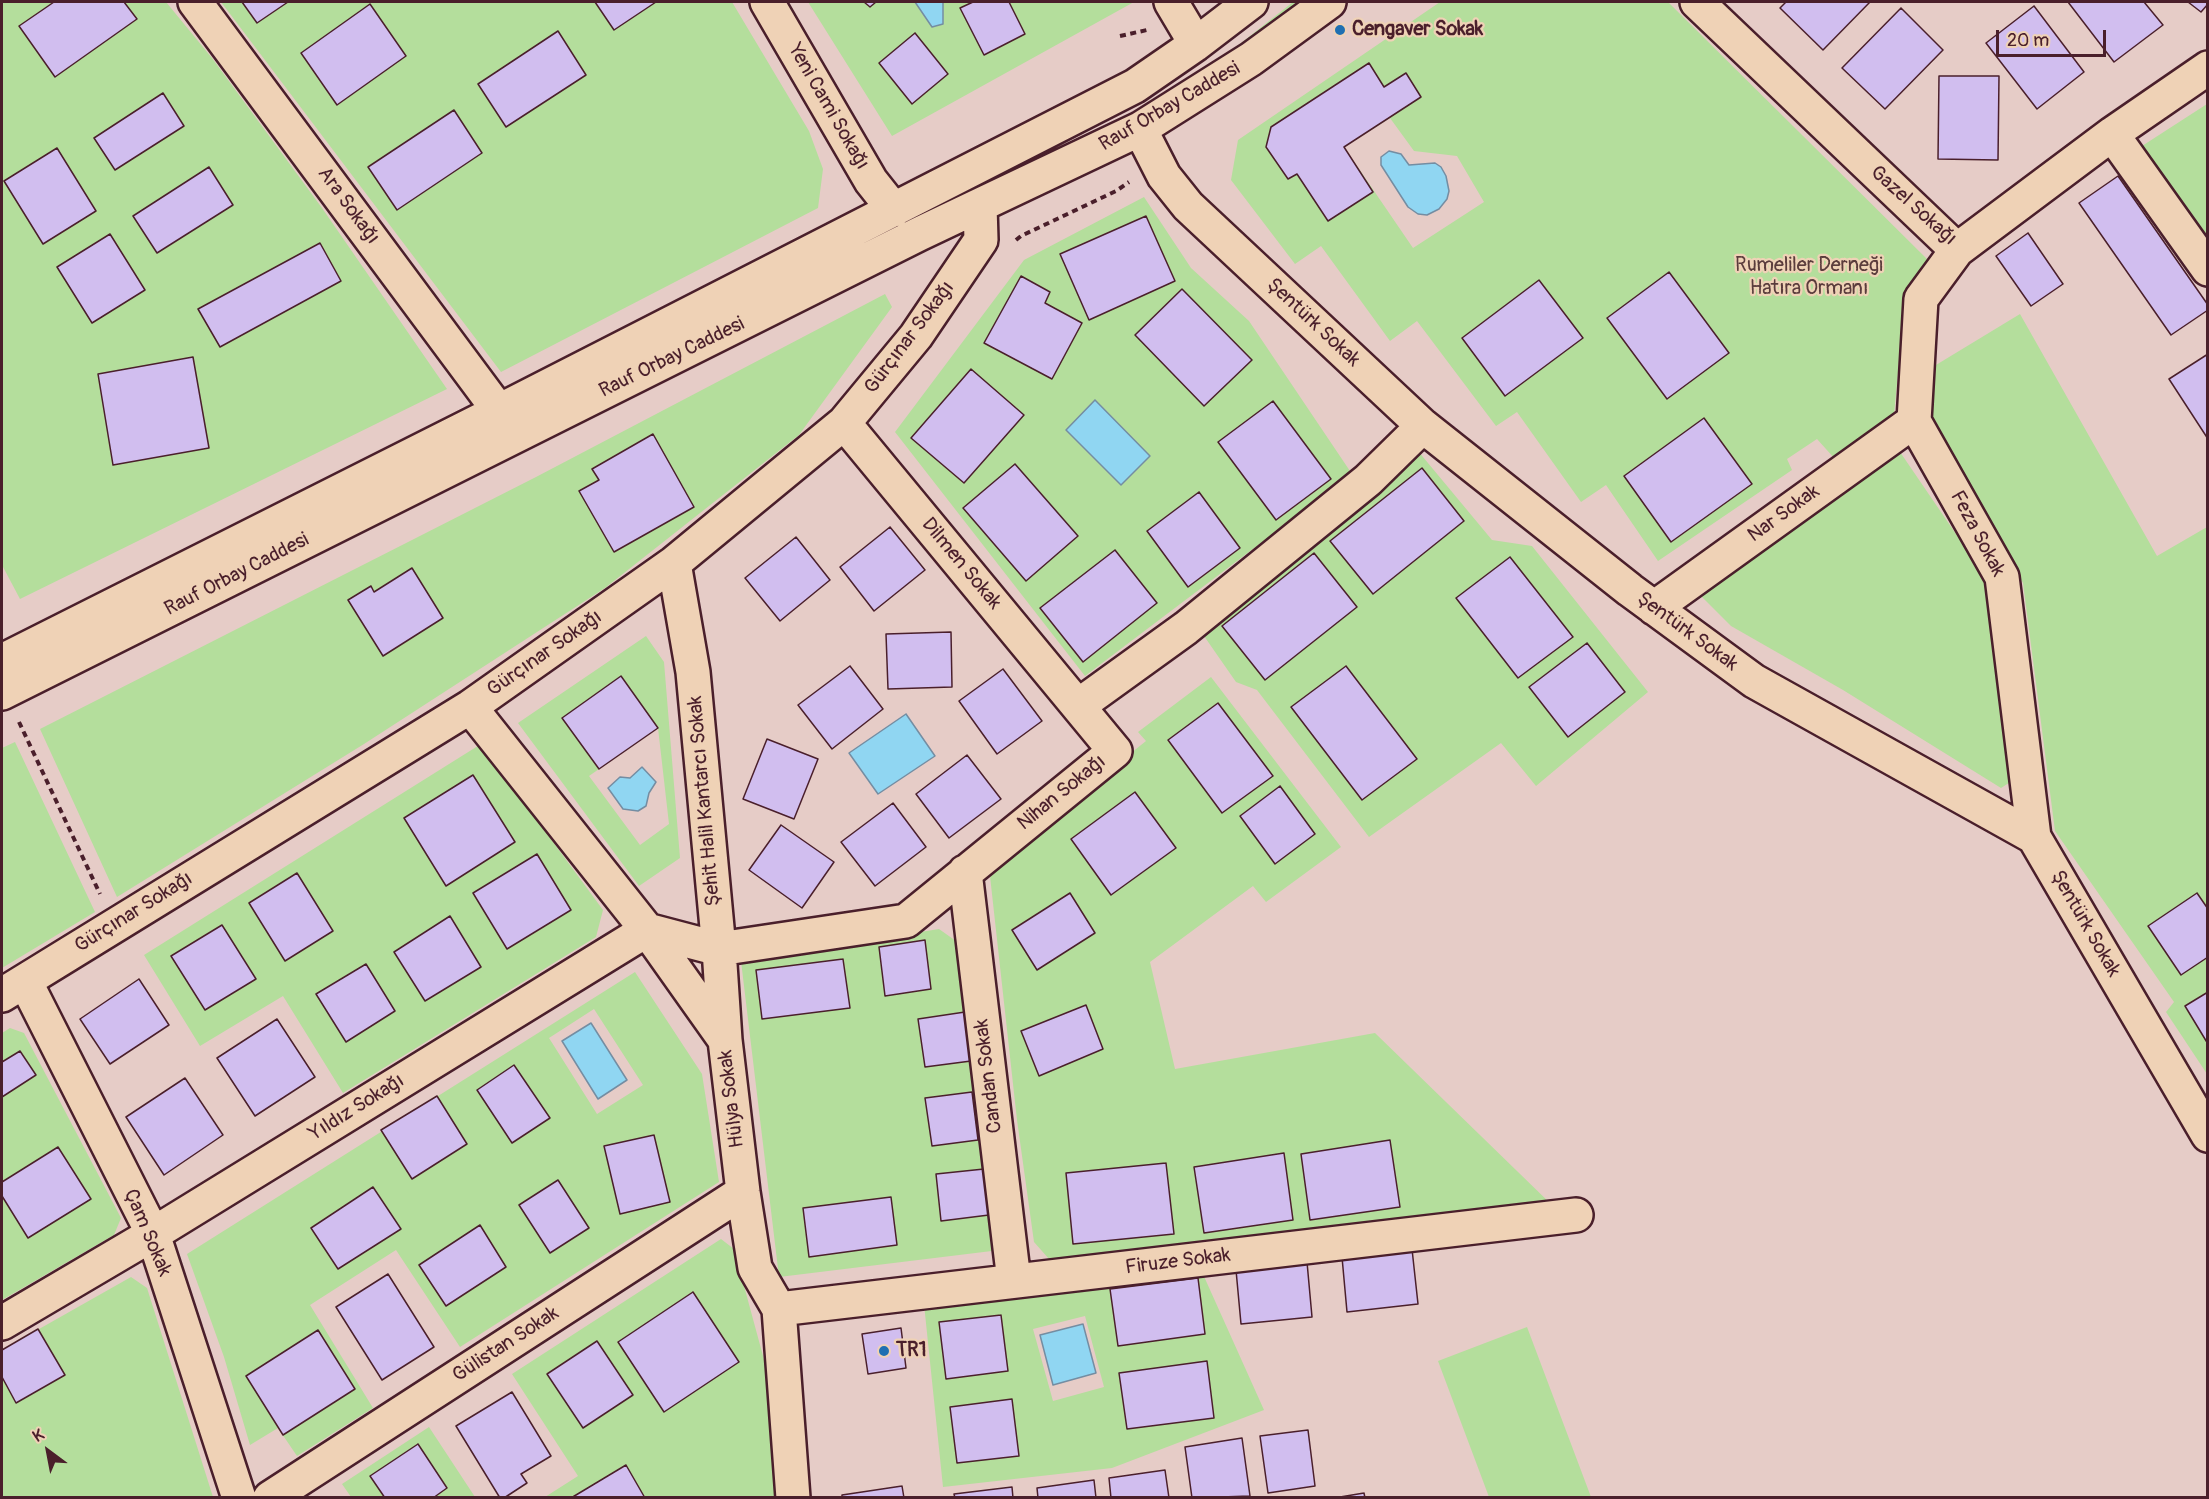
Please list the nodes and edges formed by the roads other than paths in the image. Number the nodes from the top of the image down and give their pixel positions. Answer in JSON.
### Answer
{"nodes":[{"id":1,"x":195,"y":2,"type":"edge"},
{"id":2,"x":767,"y":2,"type":"edge"},
{"id":3,"x":1171,"y":2,"type":"edge"},
{"id":4,"x":1251,"y":2,"type":"edge"},
{"id":5,"x":1329,"y":2,"type":"edge"},
{"id":6,"x":1697,"y":2,"type":"edge"},
{"id":7,"x":1196,"y":44,"type":"junction"},
{"id":8,"x":2208,"y":68,"type":"edge"},
{"id":9,"x":1140,"y":129,"type":"junction"},
{"id":10,"x":2112,"y":134,"type":"junction"},
{"id":11,"x":980,"y":205,"type":"junction"},
{"id":12,"x":894,"y":210,"type":"junction"},
{"id":13,"x":1957,"y":250,"type":"junction"},
{"id":14,"x":2208,"y":269,"type":"edge"},
{"id":15,"x":499,"y":411,"type":"junction"},
{"id":16,"x":1914,"y":421,"type":"junction"},
{"id":17,"x":844,"y":423,"type":"junction"},
{"id":18,"x":1423,"y":426,"type":"junction"},
{"id":19,"x":674,"y":563,"type":"junction"},
{"id":20,"x":1654,"y":608,"type":"junction"},
{"id":21,"x":2,"y":661,"type":"edge"},
{"id":22,"x":10,"y":706,"type":"edge"},
{"id":23,"x":470,"y":706,"type":"junction"},
{"id":24,"x":1078,"y":706,"type":"junction"},
{"id":25,"x":2034,"y":837,"type":"junction"},
{"id":26,"x":965,"y":872,"type":"junction"},
{"id":27,"x":647,"y":930,"type":"junction"},
{"id":28,"x":719,"y":949,"type":"junction"},
{"id":29,"x":13,"y":988,"type":"edge"},
{"id":30,"x":725,"y":1040,"type":"junction"},
{"id":31,"x":2208,"y":1135,"type":"edge"},
{"id":32,"x":743,"y":1192,"type":"junction"},
{"id":33,"x":1576,"y":1215,"type":"dead end"},
{"id":34,"x":153,"y":1234,"type":"junction"},
{"id":35,"x":1014,"y":1281,"type":"junction"},
{"id":36,"x":779,"y":1309,"type":"junction"},
{"id":37,"x":2,"y":1323,"type":"edge"},
{"id":38,"x":239,"y":1497,"type":"edge"},
{"id":39,"x":270,"y":1497,"type":"edge"},
{"id":40,"x":793,"y":1497,"type":"edge"}],
"edges":[{"from":1,"to":15,"type":"street","name":"Ara Sokağı"},
{"from":2,"to":12,"type":"street","name":"Yeni Cami Sokağı"},
{"from":3,"to":7,"type":"street"},
{"from":4,"to":7,"type":"street","name":"Rauf Orbay Caddesi"},
{"from":5,"to":9,"type":"street","name":"Rauf Orbay Caddesi"},
{"from":6,"to":13,"type":"street","name":"Gazel Sokağı"},
{"from":7,"to":12,"type":"street","name":"Rauf Orbay Caddesi"},
{"from":8,"to":10,"type":"street","name":"Gazel Sokağı"},
{"from":9,"to":11,"type":"street","name":"Rauf Orbay Caddesi"},
{"from":9,"to":18,"type":"street","name":"Şentürk Sokak"},
{"from":10,"to":13,"type":"street","name":"Gazel Sokağı"},
{"from":10,"to":14,"type":"street"},
{"from":11,"to":17,"type":"street","name":"Gürçınar Sokağı"},
{"from":11,"to":22,"type":"street","name":"Rauf Orbay Caddesi"},
{"from":12,"to":15,"type":"street","name":"Rauf Orbay Caddesi"},
{"from":13,"to":16,"type":"street"},
{"from":15,"to":21,"type":"street","name":"Rauf Orbay Caddesi"},
{"from":16,"to":20,"type":"street","name":"Nar Sokak"},
{"from":16,"to":25,"type":"street","name":"Feza Sokak"},
{"from":17,"to":19,"type":"street","name":"Gürçınar Sokağı"},
{"from":17,"to":24,"type":"street","name":"Dilmen Sokak"},
{"from":18,"to":20,"type":"street","name":"Şentürk Sokak"},
{"from":18,"to":24,"type":"street"},
{"from":19,"to":23,"type":"street","name":"Gürçınar Sokağı"},
{"from":19,"to":28,"type":"street","name":"Şehit Halil Kantarcı Sokak"},
{"from":20,"to":25,"type":"street","name":"Şentürk Sokak"},
{"from":23,"to":27,"type":"street","name":"Hülya Sokak"},
{"from":23,"to":29,"type":"street","name":"Gürçınar Sokağı"},
{"from":24,"to":26,"type":"street","name":"Nihan Sokağı"},
{"from":25,"to":31,"type":"street","name":"Şentürk Sokak"},
{"from":26,"to":28,"type":"street","name":"Nihan Sokağı"},
{"from":26,"to":35,"type":"street","name":"Candan Sokak"},
{"from":27,"to":28,"type":"street"},
{"from":27,"to":30,"type":"street","name":"Hülya Sokak"},
{"from":27,"to":34,"type":"street","name":"Yıldız Sokağı"},
{"from":28,"to":30,"type":"street","name":"Şehit Halil Kantarcı Sokak"},
{"from":29,"to":34,"type":"street","name":"Çam Sokak"},
{"from":30,"to":32,"type":"street","name":"Hülya Sokak"},
{"from":32,"to":36,"type":"street","name":"Hülya Sokak"},
{"from":32,"to":39,"type":"street","name":"Gülistan Sokak"},
{"from":33,"to":35,"type":"street","name":"Firuze Sokak"},
{"from":34,"to":37,"type":"street","name":"Yıldız Sokağı"},
{"from":34,"to":38,"type":"street","name":"Çam Sokak"},
{"from":35,"to":36,"type":"street","name":"Firuze Sokak"},
{"from":36,"to":40,"type":"street","name":"Hülya Sokak"}]}
